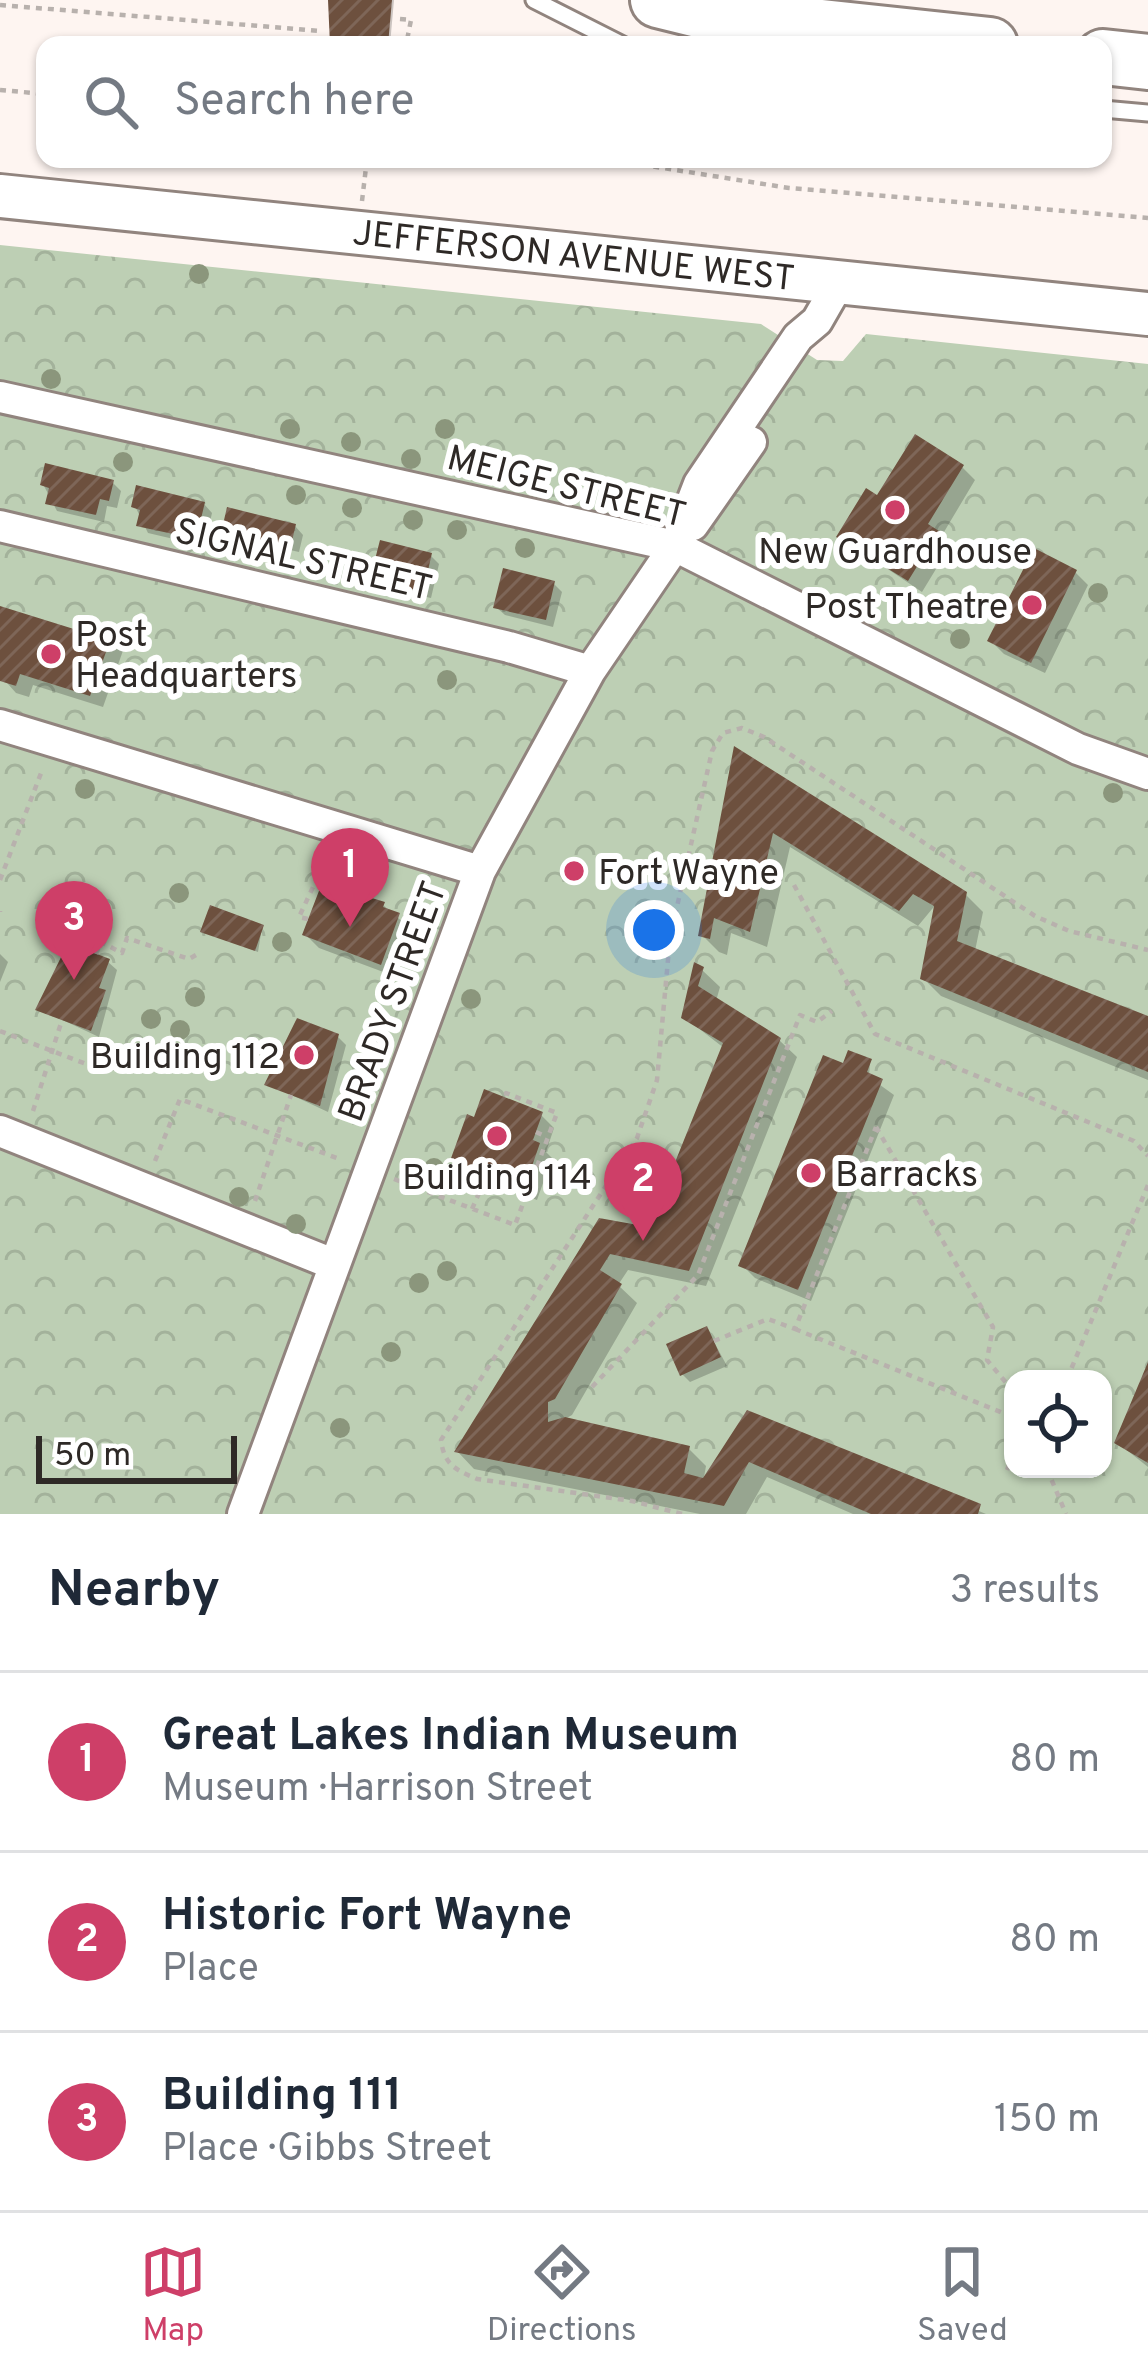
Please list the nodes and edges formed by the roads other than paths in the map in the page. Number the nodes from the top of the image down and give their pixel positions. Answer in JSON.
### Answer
{"nodes":[{"id":1,"x":534,"y":0,"type":"edge"},
{"id":2,"x":658,"y":0,"type":"edge"},
{"id":3,"x":605,"y":36,"type":"edge"},
{"id":4,"x":905,"y":36,"type":"edge"},
{"id":5,"x":1112,"y":58,"type":"edge"},
{"id":6,"x":1148,"y":62,"type":"edge"},
{"id":7,"x":1112,"y":110,"type":"edge"},
{"id":8,"x":1148,"y":113,"type":"edge"},
{"id":9,"x":0,"y":196,"type":"edge"},
{"id":10,"x":840,"y":280,"type":"junction"},
{"id":11,"x":1148,"y":314,"type":"edge"},
{"id":12,"x":0,"y":397,"type":"edge"},
{"id":13,"x":0,"y":526,"type":"edge"},
{"id":14,"x":675,"y":546,"type":"junction"},
{"id":15,"x":590,"y":670,"type":"junction"},
{"id":16,"x":0,"y":725,"type":"edge"},
{"id":17,"x":1148,"y":774,"type":"edge"},
{"id":18,"x":480,"y":872,"type":"junction"},
{"id":19,"x":11,"y":1136,"type":"edge"},
{"id":20,"x":333,"y":1264,"type":"junction"},
{"id":21,"x":243,"y":1514,"type":"edge"}],
"edges":[{"from":1,"to":3,"type":"lane"},
{"from":2,"to":4,"type":"highway"},
{"from":5,"to":6,"type":"highway"},
{"from":7,"to":8,"type":"lane"},
{"from":9,"to":10,"type":"main road","name":"JEFFERSON AVENUE WEST"},
{"from":10,"to":11,"type":"main road","name":"JEFFERSON AVENUE WEST"},
{"from":10,"to":14,"type":"street","name":"BRADY STREET"},
{"from":12,"to":14,"type":"street","name":"MEIGE STREET"},
{"from":13,"to":15,"type":"street","name":"SIGNAL STREET"},
{"from":14,"to":15,"type":"street","name":"BRADY STREET"},
{"from":14,"to":17,"type":"street","name":"MEIGE STREET"},
{"from":15,"to":18,"type":"street","name":"BRADY STREET"},
{"from":16,"to":18,"type":"street"},
{"from":18,"to":20,"type":"street","name":"BRADY STREET"},
{"from":19,"to":20,"type":"street"},
{"from":20,"to":21,"type":"street","name":"BRADY STREET"}]}
